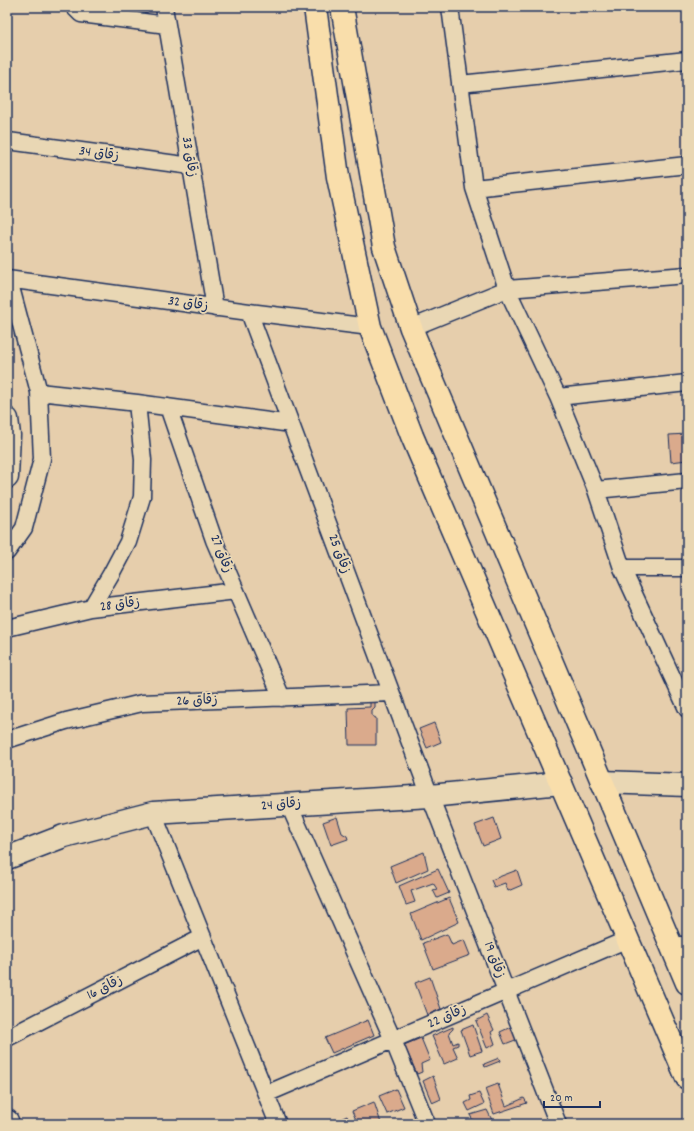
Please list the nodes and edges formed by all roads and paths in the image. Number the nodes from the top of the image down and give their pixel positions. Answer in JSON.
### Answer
{"nodes":[{"id":1,"x":74,"y":7,"type":"edge"},
{"id":2,"x":164,"y":7,"type":"edge"},
{"id":3,"x":315,"y":7,"type":"edge"},
{"id":4,"x":342,"y":7,"type":"edge"},
{"id":5,"x":450,"y":7,"type":"edge"},
{"id":6,"x":167,"y":26,"type":"junction"},
{"id":7,"x":687,"y":60,"type":"edge"},
{"id":8,"x":460,"y":84,"type":"junction"},
{"id":9,"x":7,"y":140,"type":"edge"},
{"id":10,"x":687,"y":165,"type":"edge"},
{"id":11,"x":191,"y":166,"type":"junction"},
{"id":12,"x":474,"y":188,"type":"junction"},
{"id":13,"x":687,"y":275,"type":"edge"},
{"id":14,"x":8,"y":279,"type":"edge"},
{"id":15,"x":507,"y":289,"type":"junction"},
{"id":16,"x":215,"y":308,"type":"junction"},
{"id":17,"x":249,"y":312,"type":"junction"},
{"id":18,"x":370,"y":327,"type":"junction"},
{"id":19,"x":411,"y":328,"type":"junction"},
{"id":20,"x":687,"y":383,"type":"edge"},
{"id":21,"x":39,"y":392,"type":"junction"},
{"id":22,"x":558,"y":397,"type":"junction"},
{"id":23,"x":137,"y":403,"type":"junction"},
{"id":24,"x":168,"y":407,"type":"junction"},
{"id":25,"x":7,"y":419,"type":"edge"},
{"id":26,"x":291,"y":424,"type":"junction"},
{"id":27,"x":7,"y":477,"type":"edge"},
{"id":28,"x":687,"y":481,"type":"edge"},
{"id":29,"x":596,"y":490,"type":"junction"},
{"id":30,"x":7,"y":552,"type":"edge"},
{"id":31,"x":622,"y":568,"type":"junction"},
{"id":32,"x":687,"y":568,"type":"edge"},
{"id":33,"x":236,"y":591,"type":"junction"},
{"id":34,"x":91,"y":608,"type":"junction"},
{"id":35,"x":7,"y":628,"type":"edge"},
{"id":36,"x":680,"y":677,"type":"edge"},
{"id":37,"x":391,"y":693,"type":"junction"},
{"id":38,"x":282,"y":698,"type":"junction"},
{"id":39,"x":687,"y":709,"type":"edge"},
{"id":40,"x":7,"y":740,"type":"edge"},
{"id":41,"x":602,"y":782,"type":"junction"},
{"id":42,"x":561,"y":783,"type":"junction"},
{"id":43,"x":687,"y":785,"type":"edge"},
{"id":44,"x":430,"y":796,"type":"junction"},
{"id":45,"x":289,"y":805,"type":"junction"},
{"id":46,"x":153,"y":813,"type":"junction"},
{"id":47,"x":7,"y":858,"type":"edge"},
{"id":48,"x":203,"y":937,"type":"junction"},
{"id":49,"x":628,"y":939,"type":"junction"},
{"id":50,"x":679,"y":945,"type":"edge"},
{"id":51,"x":687,"y":983,"type":"edge"},
{"id":52,"x":506,"y":991,"type":"junction"},
{"id":53,"x":7,"y":1038,"type":"edge"},
{"id":54,"x":393,"y":1040,"type":"junction"},
{"id":55,"x":687,"y":1078,"type":"edge"},
{"id":56,"x":266,"y":1094,"type":"junction"},
{"id":57,"x":7,"y":1121,"type":"edge"},
{"id":58,"x":8,"y":1124,"type":"edge"},
{"id":59,"x":278,"y":1124,"type":"edge"},
{"id":60,"x":427,"y":1124,"type":"edge"},
{"id":61,"x":558,"y":1124,"type":"edge"}],
"edges":[{"from":1,"to":6,"type":"street"},
{"from":2,"to":6,"type":"street","name":"زقاق 33"},
{"from":3,"to":18,"type":"main road"},
{"from":4,"to":19,"type":"main road"},
{"from":5,"to":8,"type":"street"},
{"from":6,"to":11,"type":"street","name":"زقاق 33"},
{"from":7,"to":8,"type":"street"},
{"from":8,"to":12,"type":"street"},
{"from":9,"to":11,"type":"street","name":"زقاق 34"},
{"from":10,"to":12,"type":"street"},
{"from":11,"to":16,"type":"street","name":"زقاق 33"},
{"from":12,"to":15,"type":"street"},
{"from":13,"to":15,"type":"street"},
{"from":14,"to":16,"type":"street","name":"زقاق 32"},
{"from":14,"to":21,"type":"street"},
{"from":15,"to":19,"type":"street"},
{"from":15,"to":22,"type":"street"},
{"from":16,"to":17,"type":"street","name":"زقاق 32"},
{"from":17,"to":18,"type":"street","name":"زقاق 32"},
{"from":17,"to":26,"type":"street","name":"زقاق 25"},
{"from":18,"to":42,"type":"main road"},
{"from":19,"to":41,"type":"main road"},
{"from":20,"to":22,"type":"street"},
{"from":21,"to":23,"type":"street"},
{"from":21,"to":30,"type":"street"},
{"from":22,"to":29,"type":"street"},
{"from":23,"to":24,"type":"street"},
{"from":23,"to":34,"type":"street"},
{"from":24,"to":26,"type":"street"},
{"from":24,"to":33,"type":"street","name":"زقاق 27"},
{"from":25,"to":27,"type":"street"},
{"from":26,"to":37,"type":"street","name":"زقاق 25"},
{"from":28,"to":29,"type":"street"},
{"from":29,"to":31,"type":"street"},
{"from":31,"to":32,"type":"street"},
{"from":31,"to":36,"type":"street"},
{"from":33,"to":34,"type":"street","name":"زقاق 28"},
{"from":33,"to":38,"type":"street","name":"زقاق 27"},
{"from":34,"to":35,"type":"street","name":"زقاق 28"},
{"from":36,"to":39,"type":"street"},
{"from":37,"to":38,"type":"street","name":"زقاق 26"},
{"from":37,"to":44,"type":"street","name":"زقاق 25"},
{"from":38,"to":40,"type":"street","name":"زقاق 26"},
{"from":41,"to":43,"type":"street"},
{"from":41,"to":50,"type":"main road"},
{"from":42,"to":44,"type":"street","name":"زقاق 24"},
{"from":42,"to":49,"type":"main road"},
{"from":44,"to":45,"type":"street","name":"زقاق 24"},
{"from":44,"to":52,"type":"street","name":"زقاق 19"},
{"from":45,"to":46,"type":"street","name":"زقاق 24"},
{"from":45,"to":54,"type":"street"},
{"from":46,"to":47,"type":"street","name":"زقاق 24"},
{"from":46,"to":48,"type":"street"},
{"from":48,"to":53,"type":"street","name":"زقاق 16"},
{"from":48,"to":56,"type":"street"},
{"from":49,"to":52,"type":"street","name":"زقاق 22"},
{"from":49,"to":55,"type":"main road"},
{"from":50,"to":51,"type":"main road"},
{"from":52,"to":54,"type":"street","name":"زقاق 22"},
{"from":52,"to":61,"type":"street","name":"زقاق 19"},
{"from":54,"to":56,"type":"street","name":"زقاق 22"},
{"from":54,"to":60,"type":"street"},
{"from":56,"to":59,"type":"street"},
{"from":57,"to":58,"type":"street"}]}
